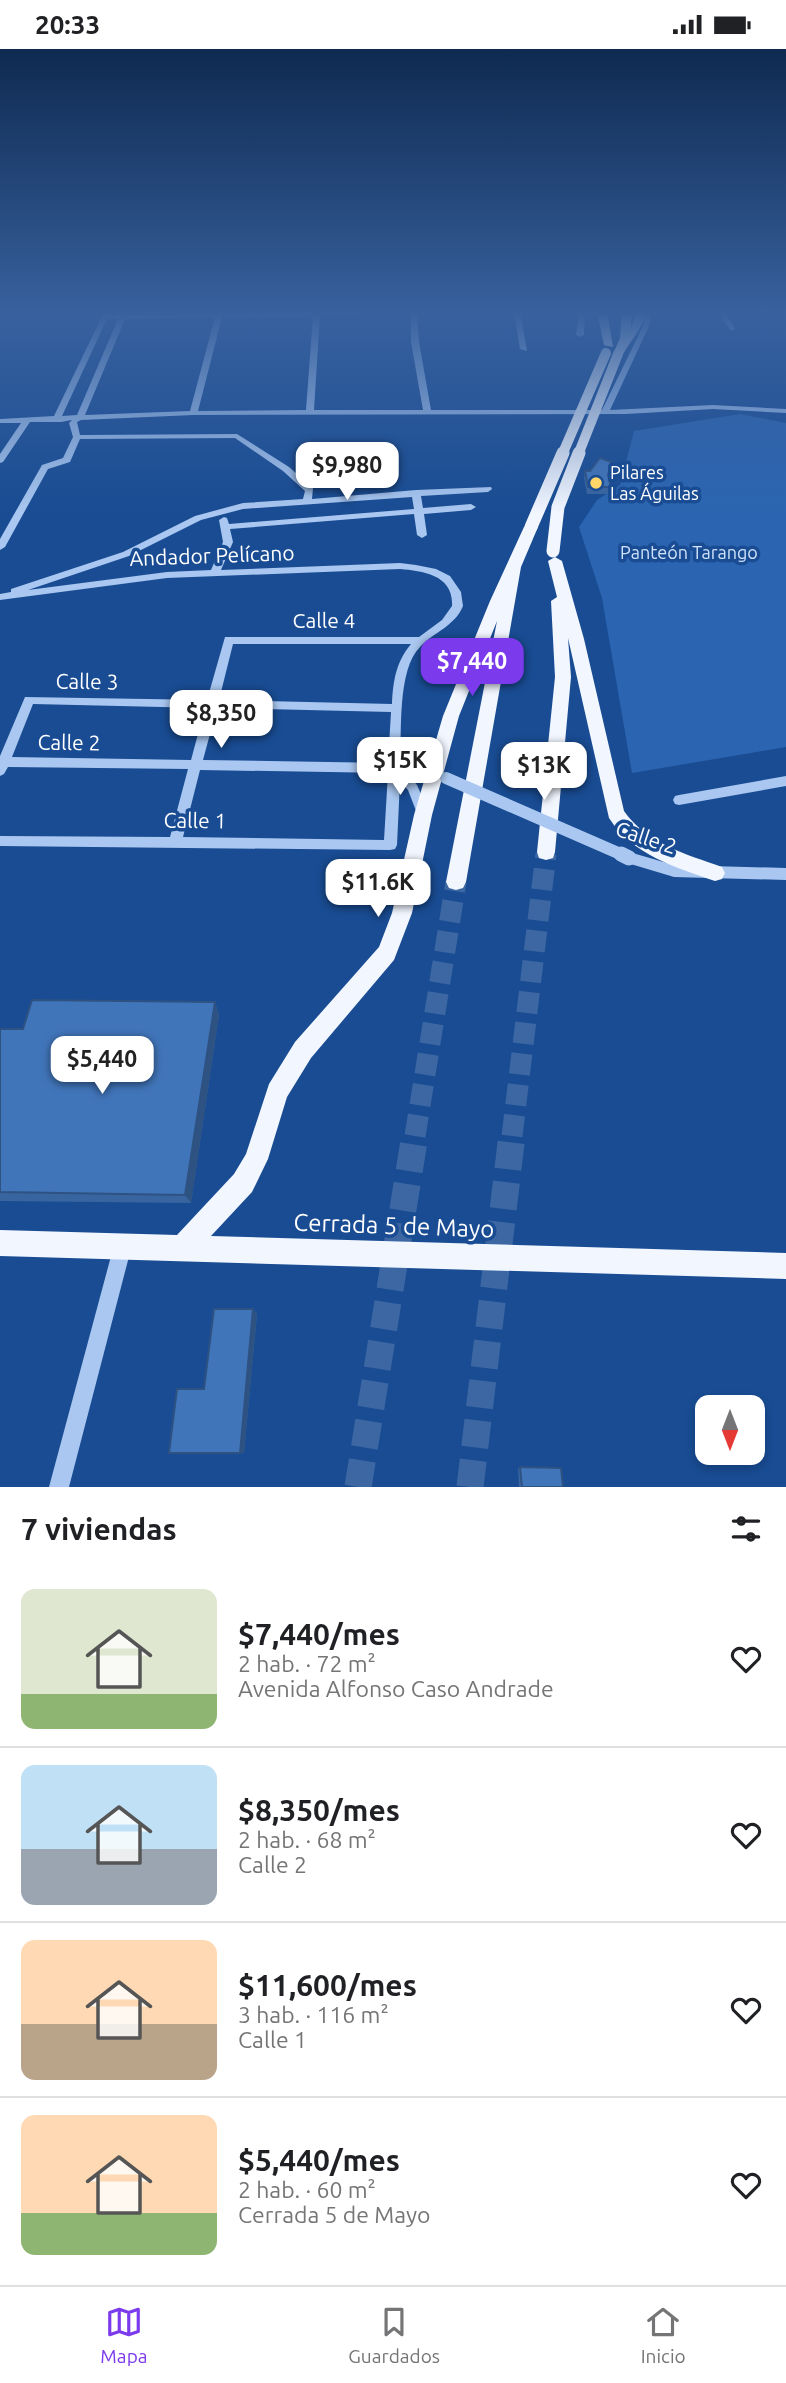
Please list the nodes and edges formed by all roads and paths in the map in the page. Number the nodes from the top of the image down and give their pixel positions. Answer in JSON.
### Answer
{"nodes":[{"id":1,"x":76,"y":379,"type":"edge"},
{"id":2,"x":95,"y":379,"type":"edge"},
{"id":3,"x":202,"y":379,"type":"edge"},
{"id":4,"x":312,"y":379,"type":"edge"},
{"id":5,"x":421,"y":379,"type":"edge"},
{"id":6,"x":598,"y":379,"type":"edge"},
{"id":7,"x":601,"y":379,"type":"edge"},
{"id":8,"x":621,"y":379,"type":"edge"},
{"id":9,"x":427,"y":411,"type":"junction"},
{"id":10,"x":786,"y":411,"type":"edge"},
{"id":11,"x":605,"y":412,"type":"junction"},
{"id":12,"x":193,"y":413,"type":"junction"},
{"id":13,"x":310,"y":413,"type":"junction"},
{"id":14,"x":57,"y":419,"type":"junction"},
{"id":15,"x":27,"y":420,"type":"junction"},
{"id":16,"x":77,"y":420,"type":"junction"},
{"id":17,"x":0,"y":421,"type":"edge"},
{"id":18,"x":77,"y":437,"type":"junction"},
{"id":19,"x":0,"y":460,"type":"edge"},
{"id":20,"x":488,"y":489,"type":"dead end"},
{"id":21,"x":416,"y":493,"type":"junction"},
{"id":22,"x":307,"y":501,"type":"junction"},
{"id":23,"x":471,"y":507,"type":"dead end"},
{"id":24,"x":221,"y":511,"type":"junction"},
{"id":25,"x":421,"y":512,"type":"junction"},
{"id":26,"x":226,"y":527,"type":"junction"},
{"id":27,"x":422,"y":535,"type":"dead end"},
{"id":28,"x":0,"y":547,"type":"edge"},
{"id":29,"x":554,"y":556,"type":"junction"},
{"id":30,"x":514,"y":567,"type":"junction"},
{"id":31,"x":215,"y":573,"type":"junction"},
{"id":32,"x":0,"y":597,"type":"edge"},
{"id":33,"x":418,"y":641,"type":"junction"},
{"id":34,"x":212,"y":703,"type":"junction"},
{"id":35,"x":397,"y":708,"type":"junction"},
{"id":36,"x":2,"y":767,"type":"edge"},
{"id":37,"x":195,"y":767,"type":"junction"},
{"id":38,"x":396,"y":768,"type":"junction"},
{"id":39,"x":441,"y":776,"type":"junction"},
{"id":40,"x":786,"y":781,"type":"edge"},
{"id":41,"x":679,"y":800,"type":"dead end"},
{"id":42,"x":424,"y":815,"type":"junction"},
{"id":43,"x":0,"y":841,"type":"edge"},
{"id":44,"x":175,"y":842,"type":"junction"},
{"id":45,"x":546,"y":852,"type":"tunnel mouth"},
{"id":46,"x":716,"y":873,"type":"junction"},
{"id":47,"x":786,"y":874,"type":"edge"},
{"id":48,"x":456,"y":882,"type":"tunnel mouth"},
{"id":49,"x":0,"y":1243,"type":"edge"},
{"id":50,"x":123,"y":1245,"type":"junction"},
{"id":51,"x":184,"y":1247,"type":"junction"},
{"id":52,"x":786,"y":1266,"type":"edge"},
{"id":53,"x":59,"y":1487,"type":"edge"}],
"edges":[{"from":1,"to":14,"type":"street"},
{"from":2,"to":16,"type":"street"},
{"from":3,"to":12,"type":"street"},
{"from":4,"to":13,"type":"street"},
{"from":5,"to":9,"type":"street"},
{"from":6,"to":30,"type":"main road","bridge":true},
{"from":7,"to":29,"type":"main road","bridge":true},
{"from":8,"to":11,"type":"street"},
{"from":9,"to":11,"type":"street"},
{"from":9,"to":13,"type":"street"},
{"from":10,"to":11,"type":"street"},
{"from":12,"to":13,"type":"street"},
{"from":12,"to":16,"type":"street"},
{"from":14,"to":15,"type":"street"},
{"from":14,"to":16,"type":"street"},
{"from":15,"to":17,"type":"street"},
{"from":15,"to":19,"type":"street"},
{"from":16,"to":18,"type":"street"},
{"from":18,"to":22,"type":"street"},
{"from":18,"to":28,"type":"street"},
{"from":20,"to":21,"type":"street"},
{"from":21,"to":22,"type":"street"},
{"from":21,"to":25,"type":"street"},
{"from":22,"to":24,"type":"street"},
{"from":23,"to":25,"type":"street"},
{"from":24,"to":26,"type":"street"},
{"from":24,"to":32,"type":"street"},
{"from":25,"to":26,"type":"street"},
{"from":25,"to":27,"type":"street"},
{"from":26,"to":31,"type":"street"},
{"from":29,"to":45,"type":"main road"},
{"from":29,"to":46,"type":"main road"},
{"from":30,"to":39,"type":"main road"},
{"from":30,"to":48,"type":"main road"},
{"from":31,"to":32,"type":"street","name":"Andador Pelícano"},
{"from":31,"to":33,"type":"street","name":"Andador Pelícano"},
{"from":33,"to":34,"type":"street","name":"Calle 4"},
{"from":33,"to":35,"type":"street"},
{"from":34,"to":35,"type":"street","name":"Calle 3"},
{"from":34,"to":36,"type":"street","name":"Calle 3"},
{"from":34,"to":37,"type":"street"},
{"from":35,"to":38,"type":"street"},
{"from":36,"to":37,"type":"street","name":"Calle 2"},
{"from":37,"to":38,"type":"street","name":"Calle 2"},
{"from":37,"to":44,"type":"street"},
{"from":38,"to":39,"type":"street","name":"Calle 2"},
{"from":38,"to":42,"type":"street"},
{"from":38,"to":44,"type":"street","name":"Calle 1"},
{"from":39,"to":42,"type":"main road"},
{"from":39,"to":46,"type":"street","name":"Calle 2","bridge":true},
{"from":40,"to":41,"type":"street"},
{"from":42,"to":51,"type":"main road"},
{"from":43,"to":44,"type":"street","name":"Calle 1"},
{"from":46,"to":47,"type":"street","name":"Calle 2"},
{"from":49,"to":50,"type":"main road","name":"Cerrada 5 de Mayo"},
{"from":50,"to":51,"type":"main road","name":"Cerrada 5 de Mayo"},
{"from":50,"to":53,"type":"street"},
{"from":51,"to":52,"type":"main road","name":"Cerrada 5 de Mayo"}]}
